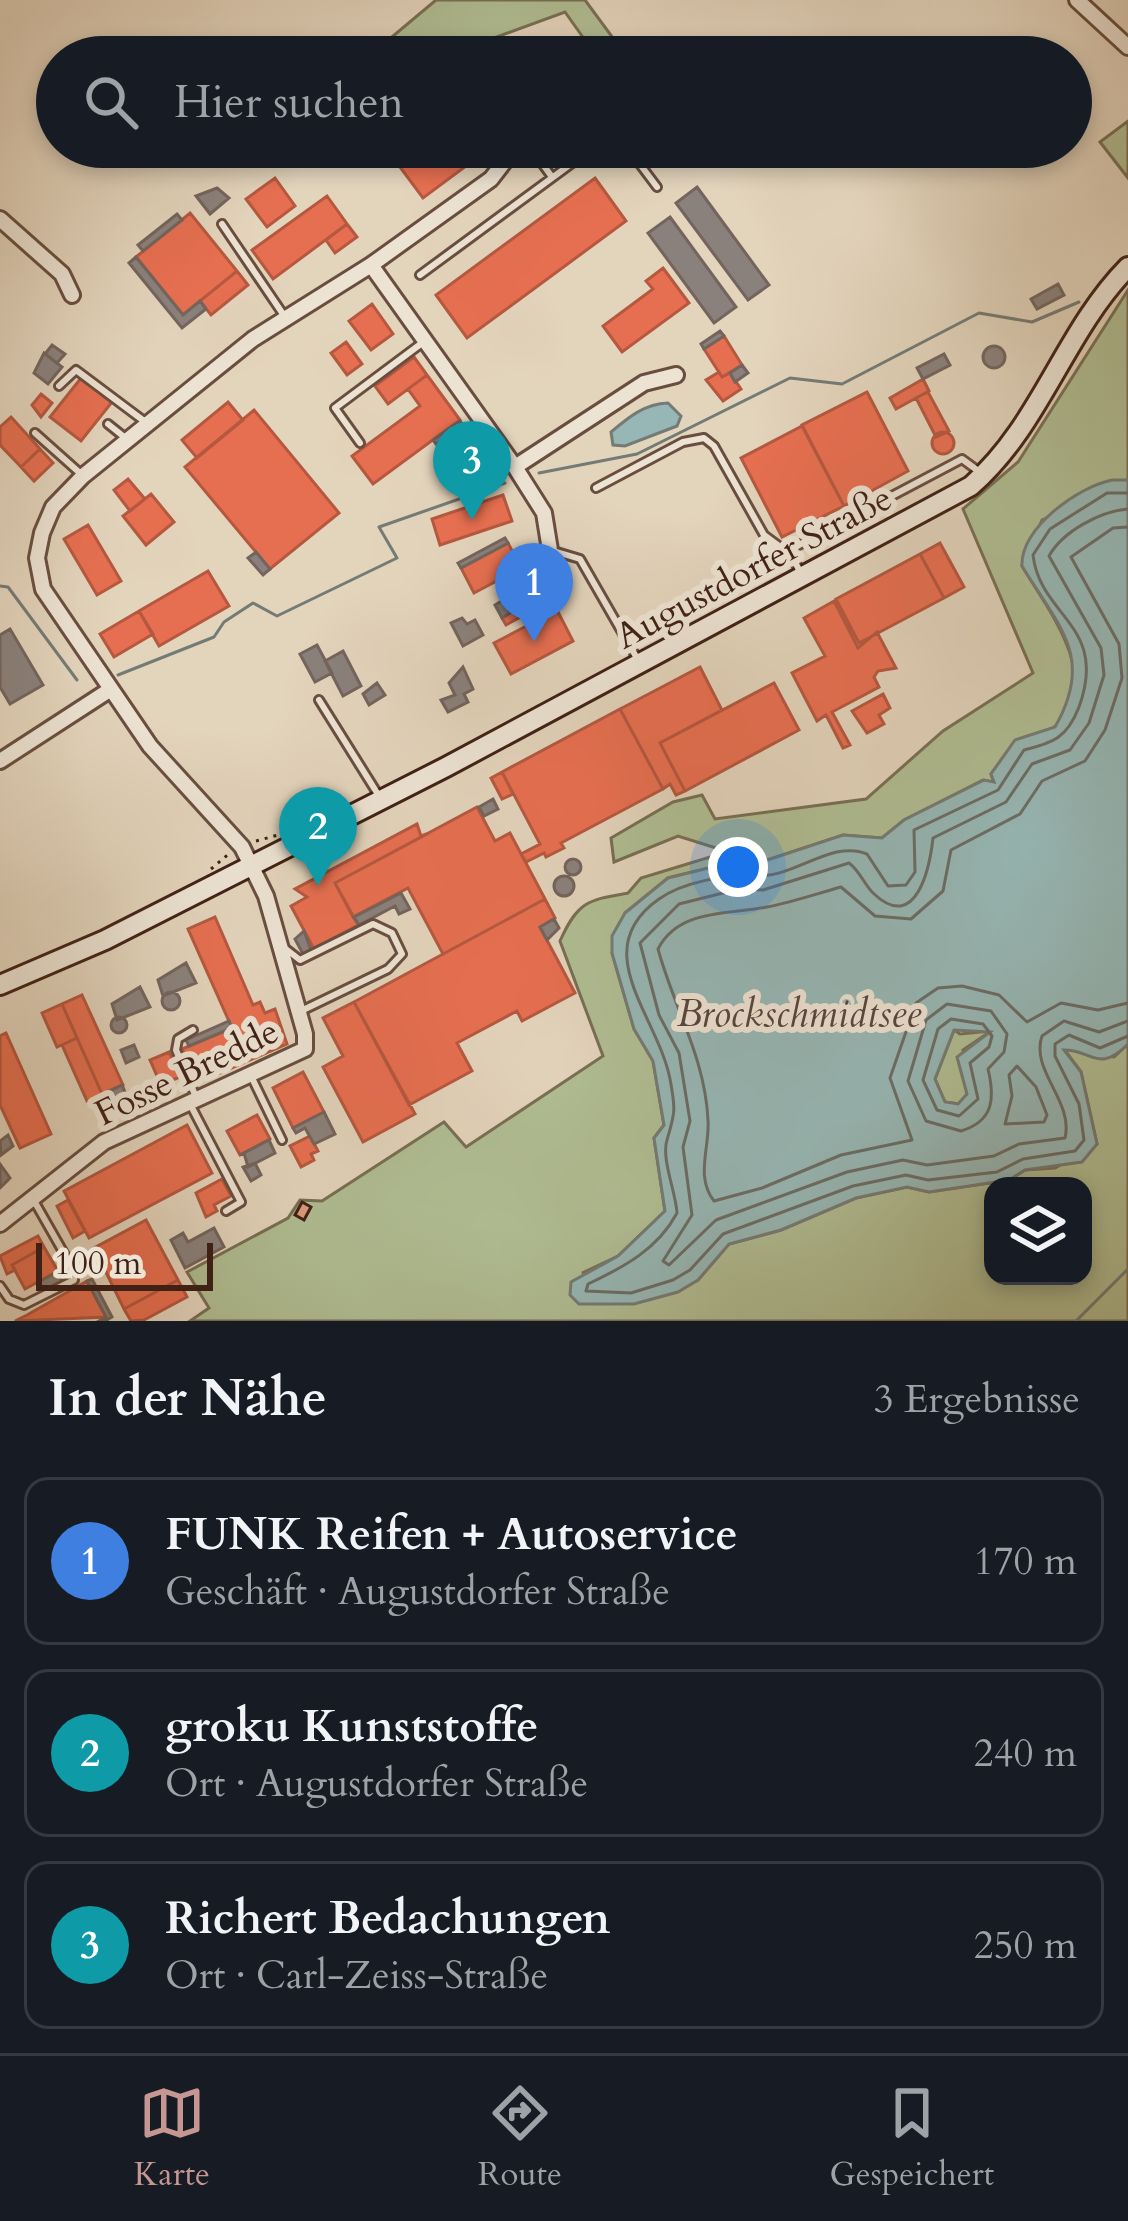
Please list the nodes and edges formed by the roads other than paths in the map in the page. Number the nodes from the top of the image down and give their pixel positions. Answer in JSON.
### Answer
{"nodes":[{"id":1,"x":1077,"y":0,"type":"edge"},
{"id":2,"x":1128,"y":47,"type":"edge"},
{"id":3,"x":499,"y":168,"type":"edge"},
{"id":4,"x":545,"y":168,"type":"edge"},
{"id":5,"x":565,"y":168,"type":"edge"},
{"id":6,"x":643,"y":168,"type":"edge"},
{"id":7,"x":552,"y":177,"type":"junction"},
{"id":8,"x":657,"y":187,"type":"dead end"},
{"id":9,"x":0,"y":219,"type":"edge"},
{"id":10,"x":222,"y":224,"type":"dead end"},
{"id":11,"x":371,"y":266,"type":"junction"},
{"id":12,"x":1128,"y":266,"type":"edge"},
{"id":13,"x":420,"y":275,"type":"dead end"},
{"id":14,"x":73,"y":295,"type":"dead end"},
{"id":15,"x":285,"y":317,"type":"junction"},
{"id":16,"x":424,"y":341,"type":"junction"},
{"id":17,"x":676,"y":375,"type":"dead end"},
{"id":18,"x":59,"y":386,"type":"dead end"},
{"id":19,"x":108,"y":424,"type":"dead end"},
{"id":20,"x":151,"y":427,"type":"junction"},
{"id":21,"x":34,"y":433,"type":"dead end"},
{"id":22,"x":130,"y":442,"type":"junction"},
{"id":23,"x":360,"y":443,"type":"dead end"},
{"id":24,"x":515,"y":467,"type":"junction"},
{"id":25,"x":984,"y":475,"type":"junction"},
{"id":26,"x":83,"y":476,"type":"junction"},
{"id":27,"x":596,"y":488,"type":"dead end"},
{"id":28,"x":550,"y":550,"type":"joint"},
{"id":29,"x":791,"y":555,"type":"junction"},
{"id":30,"x":803,"y":578,"type":"junction"},
{"id":31,"x":640,"y":664,"type":"junction"},
{"id":32,"x":108,"y":692,"type":"junction"},
{"id":33,"x":319,"y":700,"type":"dead end"},
{"id":34,"x":0,"y":760,"type":"edge"},
{"id":35,"x":381,"y":800,"type":"junction"},
{"id":36,"x":250,"y":865,"type":"junction"},
{"id":37,"x":277,"y":947,"type":"junction"},
{"id":38,"x":0,"y":985,"type":"edge"},
{"id":39,"x":298,"y":1012,"type":"junction"},
{"id":40,"x":193,"y":1030,"type":"dead end"},
{"id":41,"x":251,"y":1076,"type":"junction"},
{"id":42,"x":194,"y":1102,"type":"junction"},
{"id":43,"x":282,"y":1140,"type":"dead end"},
{"id":44,"x":31,"y":1196,"type":"junction"},
{"id":45,"x":226,"y":1211,"type":"dead end"},
{"id":46,"x":0,"y":1224,"type":"edge"},
{"id":47,"x":0,"y":1286,"type":"edge"}],
"edges":[{"from":1,"to":2,"type":"street"},
{"from":3,"to":11,"type":"street","name":"Fosse Bredde"},
{"from":4,"to":7,"type":"lane"},
{"from":5,"to":7,"type":"lane"},
{"from":6,"to":8,"type":"lane"},
{"from":7,"to":13,"type":"lane"},
{"from":9,"to":14,"type":"street"},
{"from":10,"to":15,"type":"lane"},
{"from":11,"to":15,"type":"street","name":"Fosse Bredde"},
{"from":11,"to":16,"type":"street"},
{"from":12,"to":25,"type":"main road","name":"Augustdorfer Straße"},
{"from":15,"to":20,"type":"street","name":"Fosse Bredde"},
{"from":16,"to":23,"type":"lane"},
{"from":16,"to":24,"type":"street"},
{"from":17,"to":24,"type":"street"},
{"from":18,"to":20,"type":"lane"},
{"from":19,"to":22,"type":"lane"},
{"from":20,"to":22,"type":"street","name":"Fosse Bredde"},
{"from":21,"to":26,"type":"lane"},
{"from":22,"to":26,"type":"street","name":"Fosse Bredde"},
{"from":24,"to":28,"type":"street"},
{"from":25,"to":29,"type":"lane"},
{"from":25,"to":30,"type":"main road","name":"Augustdorfer Straße"},
{"from":26,"to":32,"type":"street","name":"Fosse Bredde"},
{"from":27,"to":29,"type":"lane"},
{"from":28,"to":31,"type":"lane"},
{"from":29,"to":30,"type":"lane"},
{"from":30,"to":31,"type":"main road","name":"Augustdorfer Straße"},
{"from":31,"to":35,"type":"main road","name":"Augustdorfer Straße"},
{"from":32,"to":34,"type":"street"},
{"from":32,"to":36,"type":"street","name":"Fosse Bredde"},
{"from":33,"to":35,"type":"lane"},
{"from":35,"to":36,"type":"main road","name":"Augustdorfer Straße"},
{"from":36,"to":37,"type":"street","name":"Fosse Bredde"},
{"from":36,"to":38,"type":"main road","name":"Augustdorfer Straße"},
{"from":37,"to":39,"type":"street","name":"Fosse Bredde"},
{"from":37,"to":39,"type":"lane"},
{"from":39,"to":41,"type":"street","name":"Fosse Bredde"},
{"from":40,"to":42,"type":"lane"},
{"from":41,"to":42,"type":"street","name":"Fosse Bredde"},
{"from":41,"to":43,"type":"lane"},
{"from":42,"to":44,"type":"street","name":"Fosse Bredde"},
{"from":42,"to":45,"type":"lane"},
{"from":44,"to":46,"type":"street","name":"Fosse Bredde"},
{"from":44,"to":47,"type":"lane"}]}
